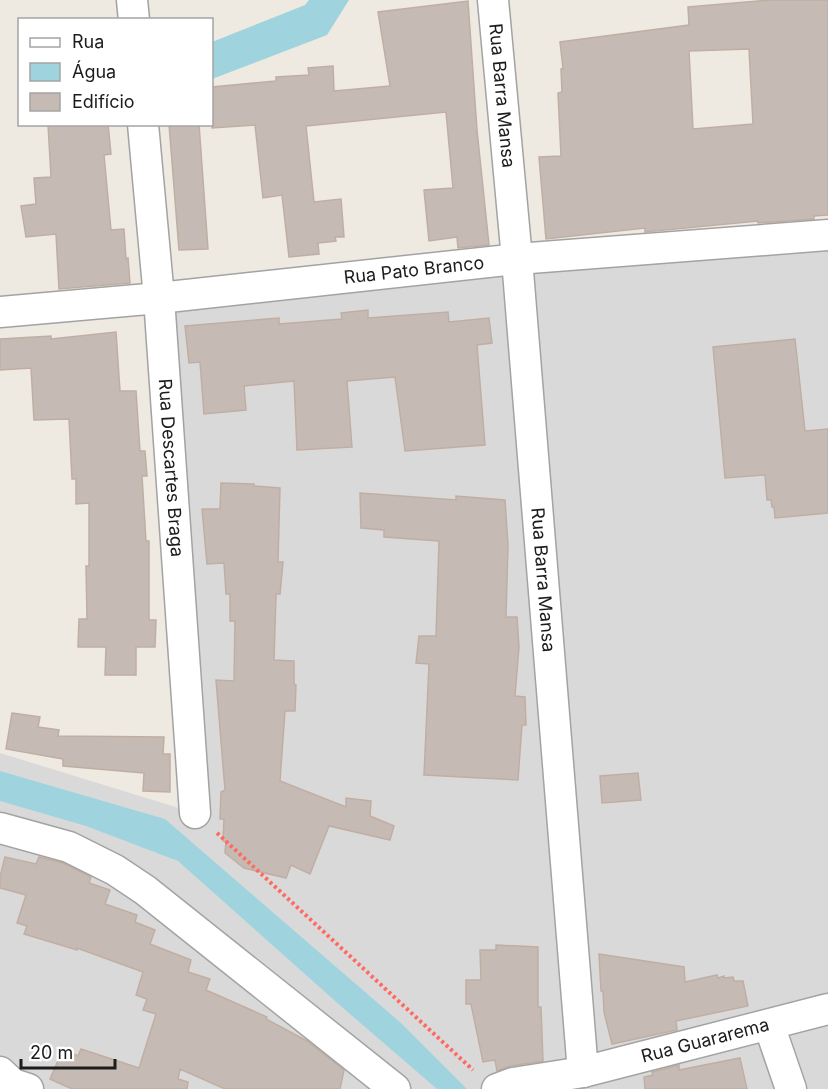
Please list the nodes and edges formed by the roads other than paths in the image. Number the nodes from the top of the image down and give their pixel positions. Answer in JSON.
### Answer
{"nodes":[{"id":1,"x":132,"y":0,"type":"edge"},
{"id":2,"x":493,"y":0,"type":"edge"},
{"id":3,"x":134,"y":18,"type":"edge"},
{"id":4,"x":143,"y":126,"type":"edge"},
{"id":5,"x":828,"y":235,"type":"edge"},
{"id":6,"x":517,"y":259,"type":"junction"},
{"id":7,"x":159,"y":298,"type":"junction"},
{"id":8,"x":0,"y":312,"type":"edge"},
{"id":9,"x":195,"y":813,"type":"road end"},
{"id":10,"x":0,"y":828,"type":"edge"},
{"id":11,"x":828,"y":1009,"type":"edge"},
{"id":12,"x":769,"y":1025,"type":"junction"},
{"id":13,"x":0,"y":1072,"type":"edge"},
{"id":14,"x":583,"y":1072,"type":"junction"},
{"id":15,"x":487,"y":1081,"type":"edge"},
{"id":16,"x":28,"y":1089,"type":"edge"},
{"id":17,"x":395,"y":1089,"type":"edge"},
{"id":18,"x":791,"y":1089,"type":"edge"}],
"edges":[{"from":1,"to":3,"type":"street"},
{"from":2,"to":6,"type":"street","name":"Rua Barra Mansa"},
{"from":4,"to":7,"type":"street","name":"Rua Descartes Braga"},
{"from":5,"to":6,"type":"street","name":"Rua Pato Branco"},
{"from":6,"to":7,"type":"street","name":"Rua Pato Branco"},
{"from":6,"to":14,"type":"street","name":"Rua Barra Mansa"},
{"from":7,"to":8,"type":"street","name":"Rua Pato Branco"},
{"from":7,"to":9,"type":"street","name":"Rua Descartes Braga"},
{"from":10,"to":17,"type":"street"},
{"from":11,"to":12,"type":"street","name":"Rua Guararema"},
{"from":12,"to":14,"type":"street","name":"Rua Guararema"},
{"from":12,"to":18,"type":"street"},
{"from":13,"to":16,"type":"street"},
{"from":14,"to":15,"type":"street"}]}
